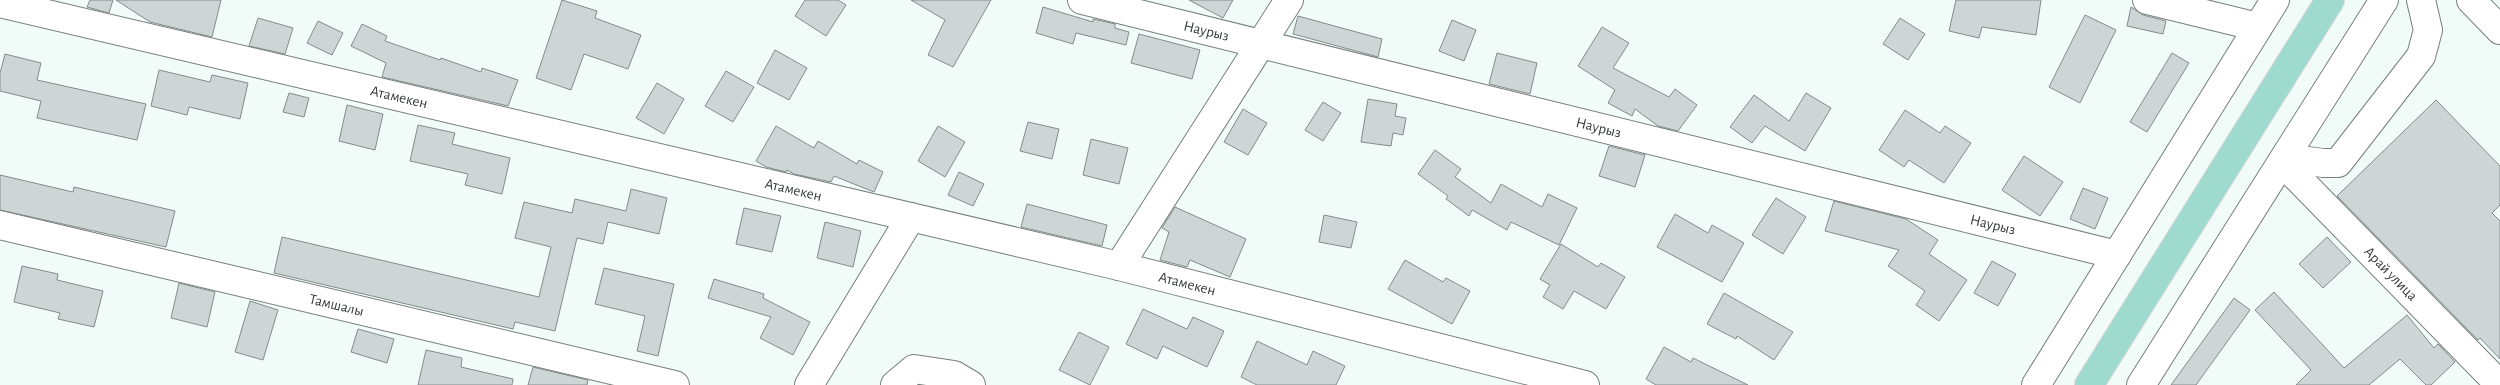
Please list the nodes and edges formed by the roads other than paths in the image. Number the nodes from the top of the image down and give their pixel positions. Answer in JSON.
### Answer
{"nodes":[{"id":1,"x":1082,"y":0,"type":"edge"},
{"id":2,"x":1289,"y":0,"type":"edge"},
{"id":3,"x":2147,"y":0,"type":"edge"},
{"id":4,"x":2275,"y":0,"type":"edge"},
{"id":5,"x":2330,"y":0,"type":"edge"},
{"id":6,"x":2384,"y":0,"type":"edge"},
{"id":7,"x":2421,"y":0,"type":"edge"},
{"id":8,"x":2471,"y":0,"type":"edge"},
{"id":9,"x":0,"y":3,"type":"edge"},
{"id":10,"x":2258,"y":27,"type":"junction"},
{"id":11,"x":2500,"y":30,"type":"edge"},
{"id":12,"x":1261,"y":45,"type":"junction"},
{"id":13,"x":2284,"y":160,"type":"junction"},
{"id":14,"x":911,"y":217,"type":"junction"},
{"id":15,"x":0,"y":226,"type":"edge"},
{"id":16,"x":2117,"y":255,"type":"junction"},
{"id":17,"x":1119,"y":266,"type":"junction"},
{"id":18,"x":2146,"y":383,"type":"edge"},
{"id":19,"x":674,"y":385,"type":"edge"},
{"id":20,"x":809,"y":385,"type":"edge"},
{"id":21,"x":895,"y":385,"type":"edge"},
{"id":22,"x":971,"y":385,"type":"edge"},
{"id":23,"x":1585,"y":385,"type":"edge"},
{"id":24,"x":2036,"y":385,"type":"edge"},
{"id":25,"x":2089,"y":385,"type":"edge"},
{"id":26,"x":2500,"y":385,"type":"edge"}],
"edges":[{"from":1,"to":12,"type":"street","name":"Наурыз"},
{"from":2,"to":12,"type":"street"},
{"from":3,"to":10,"type":"street"},
{"from":4,"to":10,"type":"street"},
{"from":5,"to":25,"type":"main road"},
{"from":6,"to":13,"type":"street"},
{"from":7,"to":13,"type":"street"},
{"from":8,"to":11,"type":"street"},
{"from":9,"to":14,"type":"street","name":"Атамекен"},
{"from":10,"to":16,"type":"street"},
{"from":12,"to":16,"type":"street","name":"Наурыз"},
{"from":12,"to":17,"type":"street"},
{"from":13,"to":18,"type":"street"},
{"from":13,"to":26,"type":"street","name":"Арай улица"},
{"from":14,"to":17,"type":"street","name":"Атамекен"},
{"from":14,"to":20,"type":"street"},
{"from":15,"to":19,"type":"street","name":"Тамшалы"},
{"from":16,"to":24,"type":"street"},
{"from":17,"to":23,"type":"street","name":"Атамекен"},
{"from":21,"to":22,"type":"street"}]}
